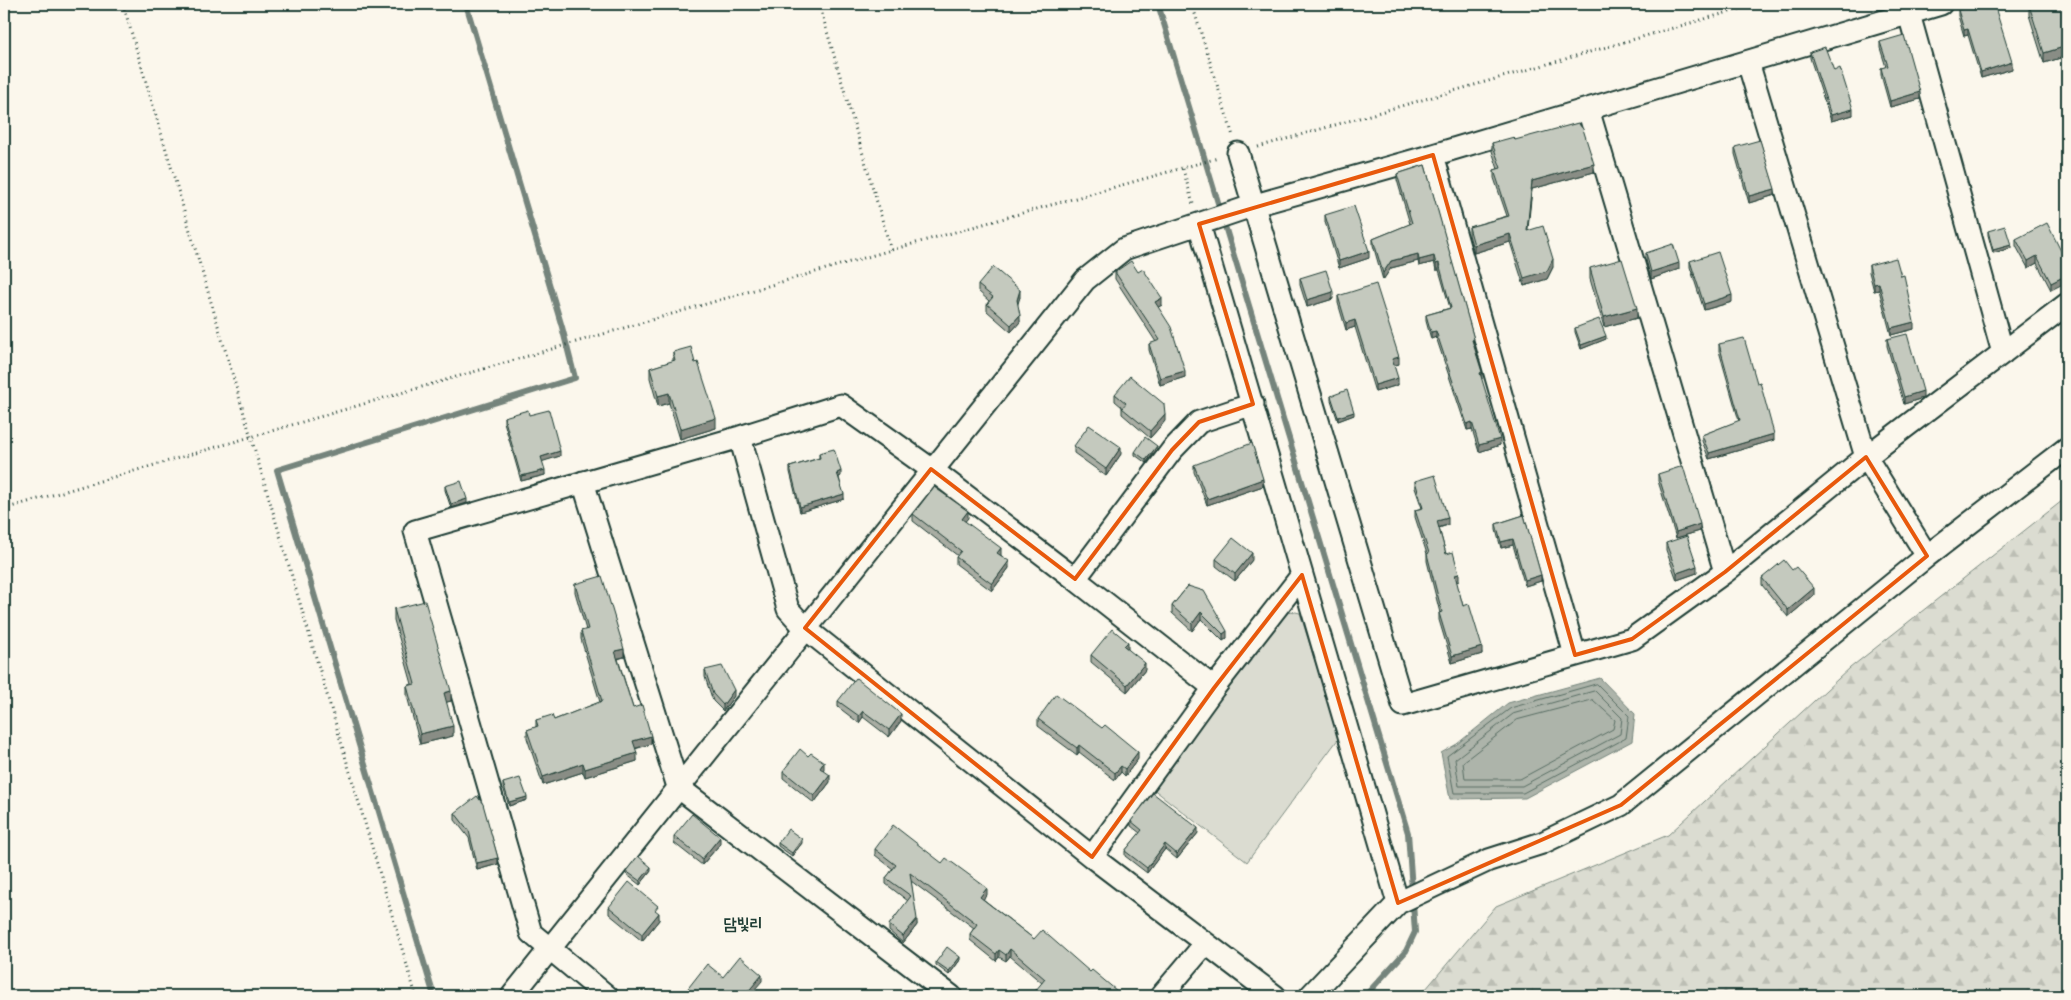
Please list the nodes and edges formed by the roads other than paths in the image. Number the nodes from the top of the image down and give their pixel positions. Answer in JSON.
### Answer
{"nodes":[{"id":1,"x":1941,"y":4,"type":"edge"},
{"id":2,"x":1909,"y":14,"type":"junction"},
{"id":3,"x":1748,"y":62,"type":"junction"},
{"id":4,"x":1588,"y":109,"type":"junction"},
{"id":5,"x":1238,"y":153,"type":"road end"},
{"id":6,"x":1433,"y":155,"type":"junction"},
{"id":7,"x":1255,"y":205,"type":"junction"},
{"id":8,"x":1199,"y":224,"type":"junction"},
{"id":9,"x":2067,"y":304,"type":"edge"},
{"id":10,"x":2003,"y":353,"type":"junction"},
{"id":11,"x":1253,"y":404,"type":"junction"},
{"id":12,"x":740,"y":437,"type":"junction"},
{"id":13,"x":2067,"y":448,"type":"edge"},
{"id":14,"x":1866,"y":457,"type":"junction"},
{"id":15,"x":931,"y":469,"type":"junction"},
{"id":16,"x":583,"y":482,"type":"junction"},
{"id":17,"x":1927,"y":556,"type":"junction"},
{"id":18,"x":1725,"y":572,"type":"junction"},
{"id":19,"x":1302,"y":575,"type":"junction"},
{"id":20,"x":1075,"y":579,"type":"junction"},
{"id":21,"x":805,"y":628,"type":"junction"},
{"id":22,"x":1575,"y":655,"type":"junction"},
{"id":23,"x":1214,"y":688,"type":"junction"},
{"id":24,"x":678,"y":787,"type":"junction"},
{"id":25,"x":1092,"y":857,"type":"junction"},
{"id":26,"x":1398,"y":903,"type":"junction"},
{"id":27,"x":1205,"y":944,"type":"junction"},
{"id":28,"x":550,"y":949,"type":"junction"},
{"id":29,"x":512,"y":996,"type":"edge"},
{"id":30,"x":608,"y":996,"type":"edge"},
{"id":31,"x":951,"y":996,"type":"edge"},
{"id":32,"x":1161,"y":996,"type":"edge"},
{"id":33,"x":1275,"y":996,"type":"edge"},
{"id":34,"x":1310,"y":996,"type":"edge"}],
"edges":[{"from":1,"to":2,"type":"street"},
{"from":2,"to":3,"type":"street"},
{"from":2,"to":10,"type":"street"},
{"from":3,"to":4,"type":"street"},
{"from":3,"to":14,"type":"street"},
{"from":4,"to":6,"type":"street"},
{"from":4,"to":18,"type":"street"},
{"from":5,"to":7,"type":"street"},
{"from":6,"to":7,"type":"street"},
{"from":6,"to":22,"type":"street"},
{"from":7,"to":8,"type":"street"},
{"from":7,"to":22,"type":"street"},
{"from":8,"to":11,"type":"street"},
{"from":8,"to":15,"type":"street"},
{"from":9,"to":10,"type":"street"},
{"from":10,"to":14,"type":"street"},
{"from":11,"to":19,"type":"street"},
{"from":11,"to":20,"type":"street"},
{"from":12,"to":15,"type":"street"},
{"from":12,"to":16,"type":"street"},
{"from":12,"to":21,"type":"street"},
{"from":13,"to":17,"type":"street"},
{"from":14,"to":17,"type":"street"},
{"from":14,"to":18,"type":"street"},
{"from":15,"to":20,"type":"street"},
{"from":15,"to":21,"type":"street"},
{"from":16,"to":24,"type":"street"},
{"from":16,"to":28,"type":"street"},
{"from":17,"to":26,"type":"street"},
{"from":18,"to":22,"type":"street"},
{"from":19,"to":23,"type":"street"},
{"from":19,"to":26,"type":"street"},
{"from":20,"to":23,"type":"street"},
{"from":21,"to":24,"type":"street"},
{"from":21,"to":25,"type":"street"},
{"from":23,"to":25,"type":"street"},
{"from":24,"to":28,"type":"street"},
{"from":24,"to":31,"type":"street"},
{"from":25,"to":27,"type":"street"},
{"from":26,"to":34,"type":"street"},
{"from":27,"to":32,"type":"street"},
{"from":27,"to":33,"type":"street"},
{"from":28,"to":29,"type":"street"},
{"from":28,"to":30,"type":"street"}]}
